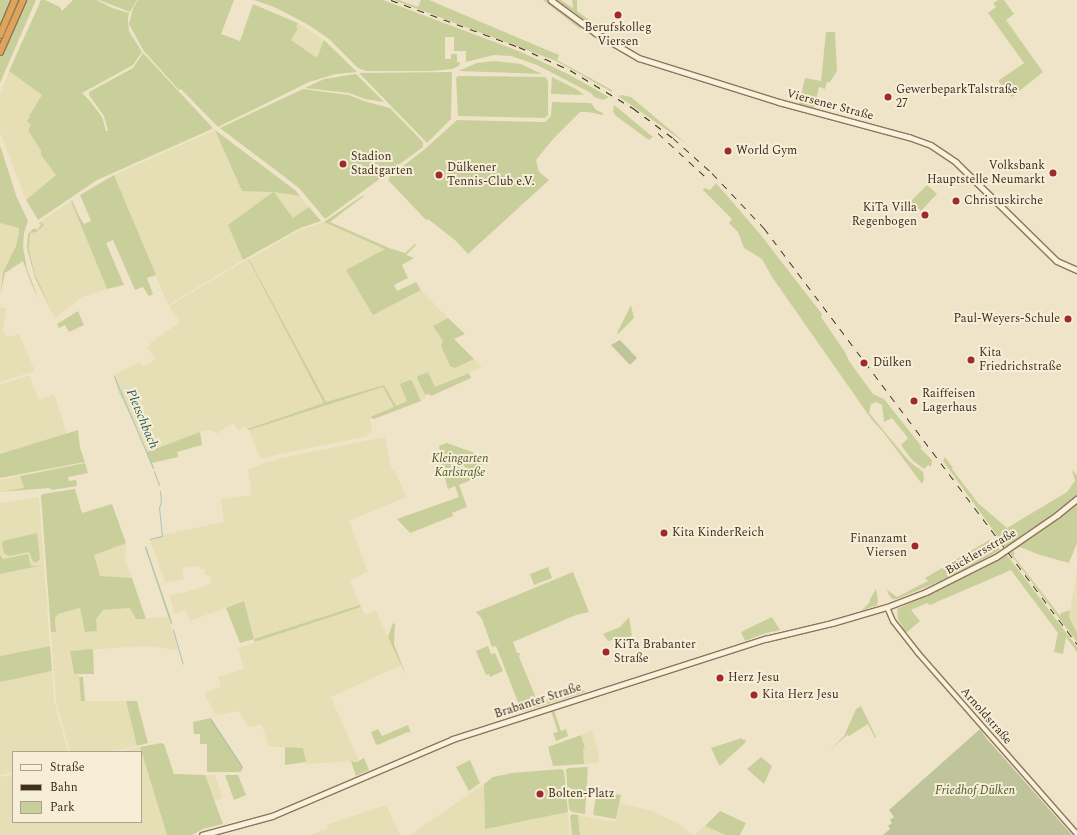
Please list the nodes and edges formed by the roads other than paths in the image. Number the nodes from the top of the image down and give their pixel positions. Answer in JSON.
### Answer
{"nodes":[{"id":1,"x":16,"y":0,"type":"edge"},
{"id":2,"x":23,"y":0,"type":"edge"},
{"id":3,"x":551,"y":0,"type":"edge"},
{"id":4,"x":0,"y":36,"type":"edge"},
{"id":5,"x":0,"y":52,"type":"edge"},
{"id":6,"x":1077,"y":270,"type":"edge"},
{"id":7,"x":1077,"y":499,"type":"edge"},
{"id":8,"x":887,"y":607,"type":"junction"},
{"id":9,"x":1077,"y":834,"type":"edge"},
{"id":10,"x":202,"y":835,"type":"edge"}],
"edges":[{"from":1,"to":4,"type":"highway"},
{"from":2,"to":5,"type":"highway"},
{"from":3,"to":6,"type":"main road","name":"Viersener Straße"},
{"from":7,"to":8,"type":"main road","name":"Bücklersstraße"},
{"from":8,"to":9,"type":"street","name":"Arnoldstraße"},
{"from":8,"to":10,"type":"main road","name":"Brabanter Straße"}]}
